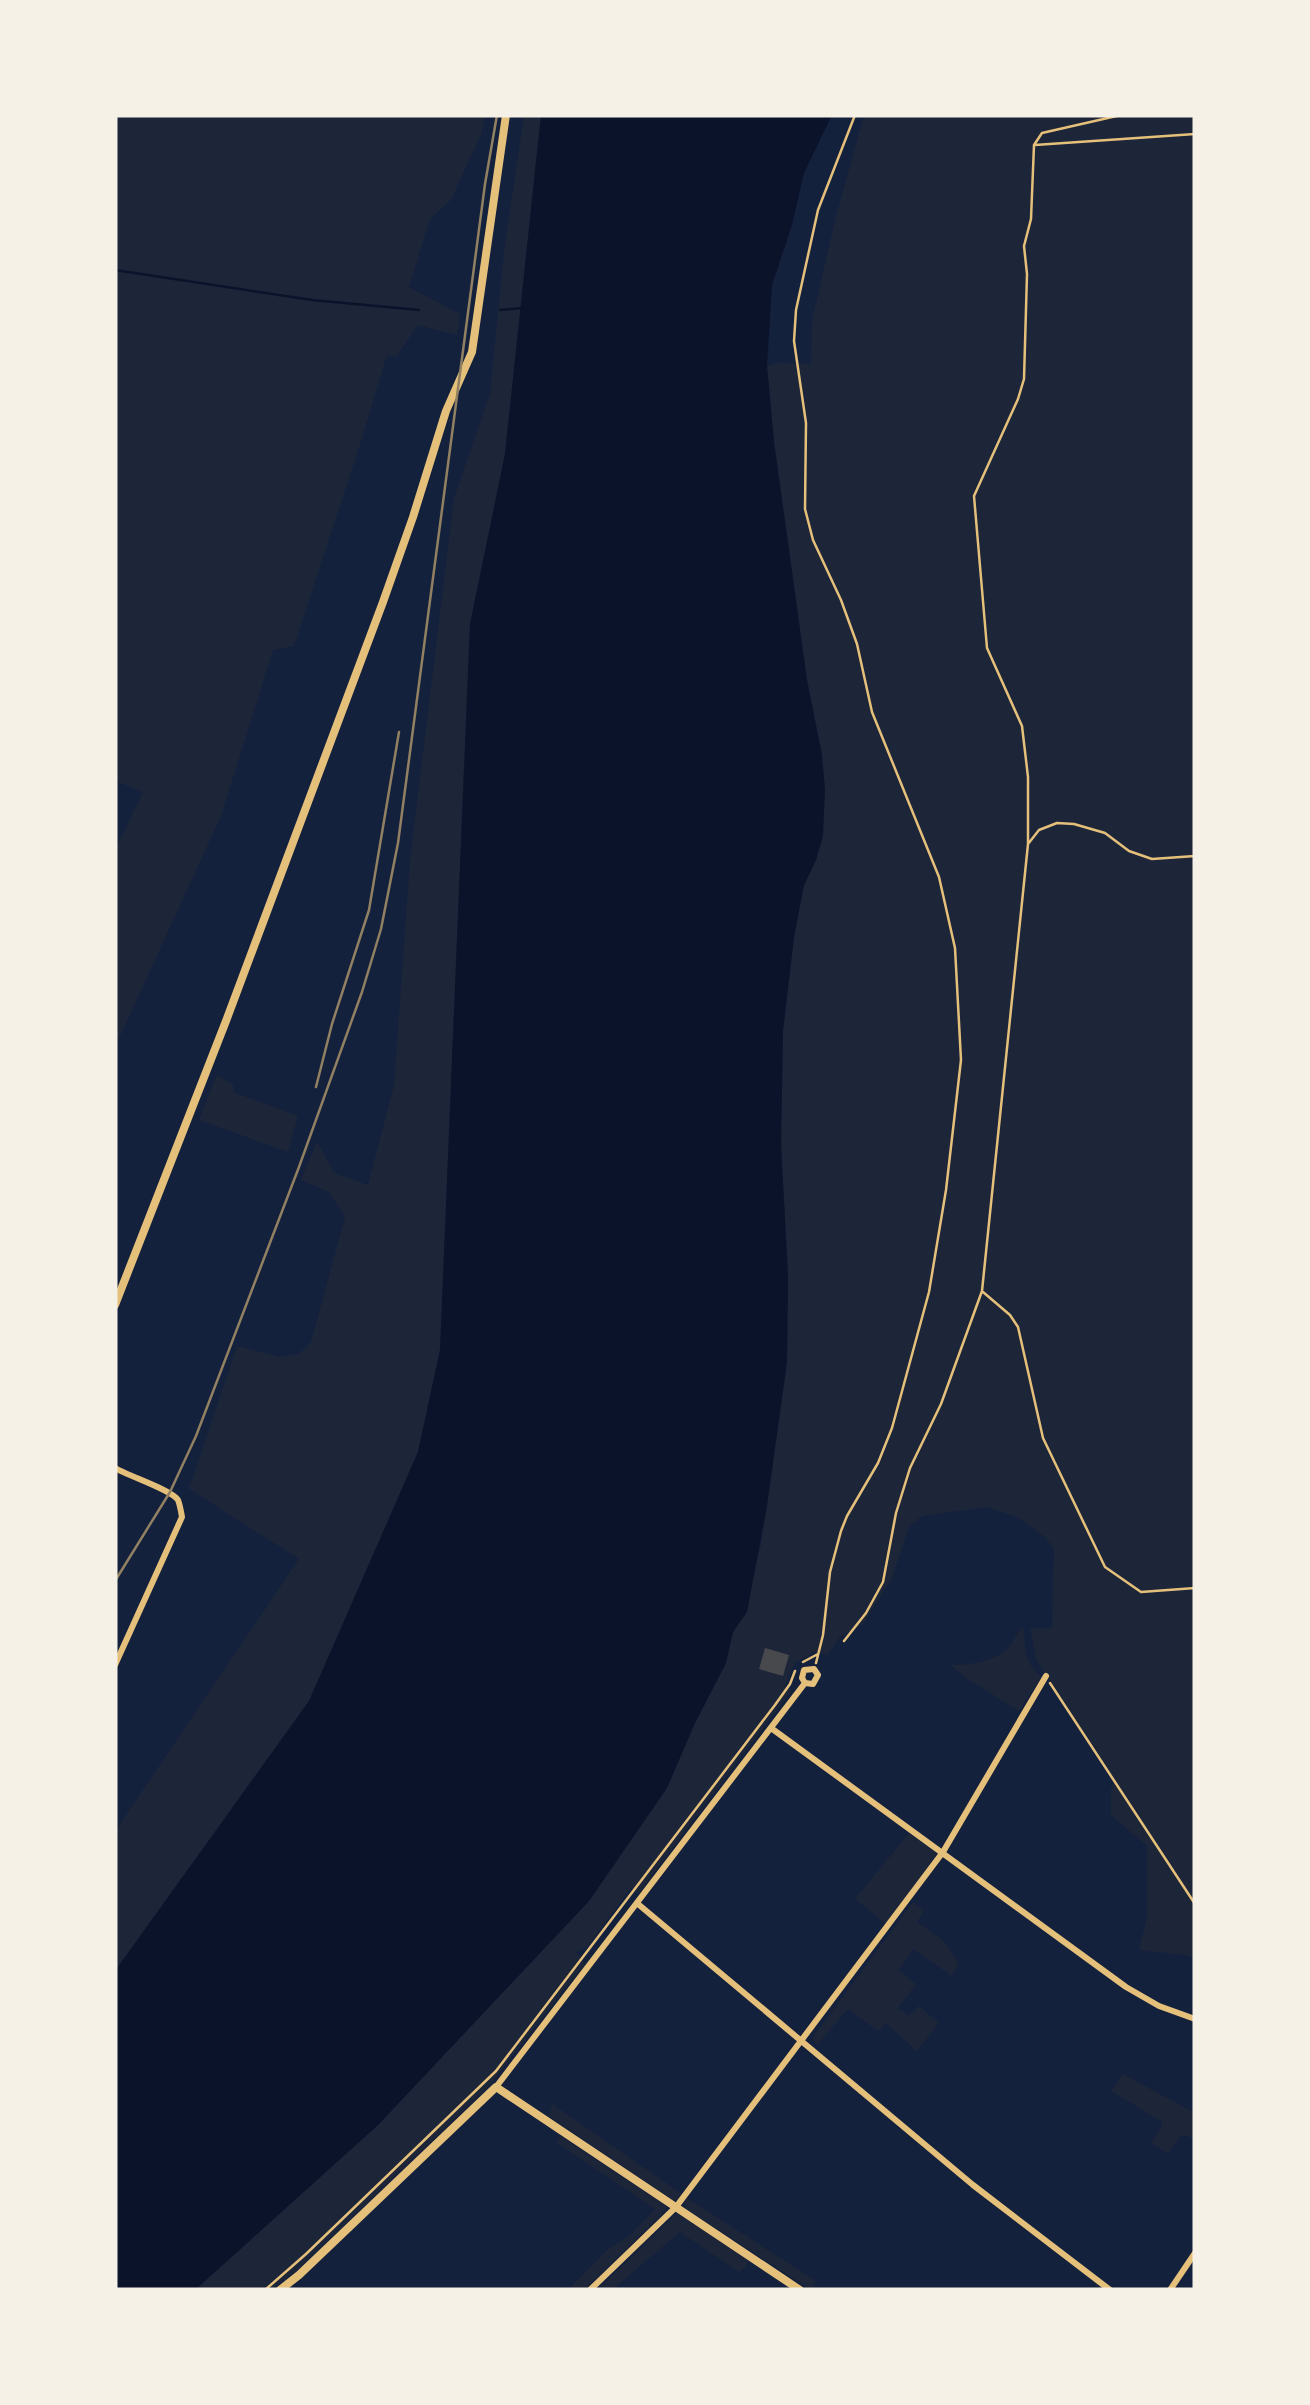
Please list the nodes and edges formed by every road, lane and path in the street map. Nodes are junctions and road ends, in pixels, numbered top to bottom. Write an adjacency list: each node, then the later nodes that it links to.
1 (506, 115): 9 (street)
2 (855, 115): 25 (path)
3 (1120, 115): 5 (path)
4 (1195, 134): 5 (path)
5 (1034, 145): 6 (path)
6 (1028, 844): 7 (path); 8 (path)
7 (1195, 856)
8 (982, 1290): 11 (path); 12 (path)
9 (115, 1305)
10 (115, 1468): 13 (street)
11 (1195, 1588)
12 (844, 1641)
13 (115, 1665)
14 (1046, 1676): 17 (street); 19 (path)
15 (805, 1682): 16 (street)
16 (771, 1728): 17 (street); 18 (street)
17 (943, 1852): 20 (street); 21 (street)
18 (638, 1904): 21 (street); 22 (street)
19 (1195, 1904)
20 (1195, 2019)
21 (802, 2042): 23 (street); 29 (street)
22 (496, 2087): 23 (street); 26 (street)
23 (676, 2207): 27 (street); 28 (street)
24 (1195, 2252): 30 (street)
25 (265, 2290)
26 (280, 2290)
27 (590, 2290)
28 (800, 2290)
29 (1110, 2290)
30 (1170, 2290)

